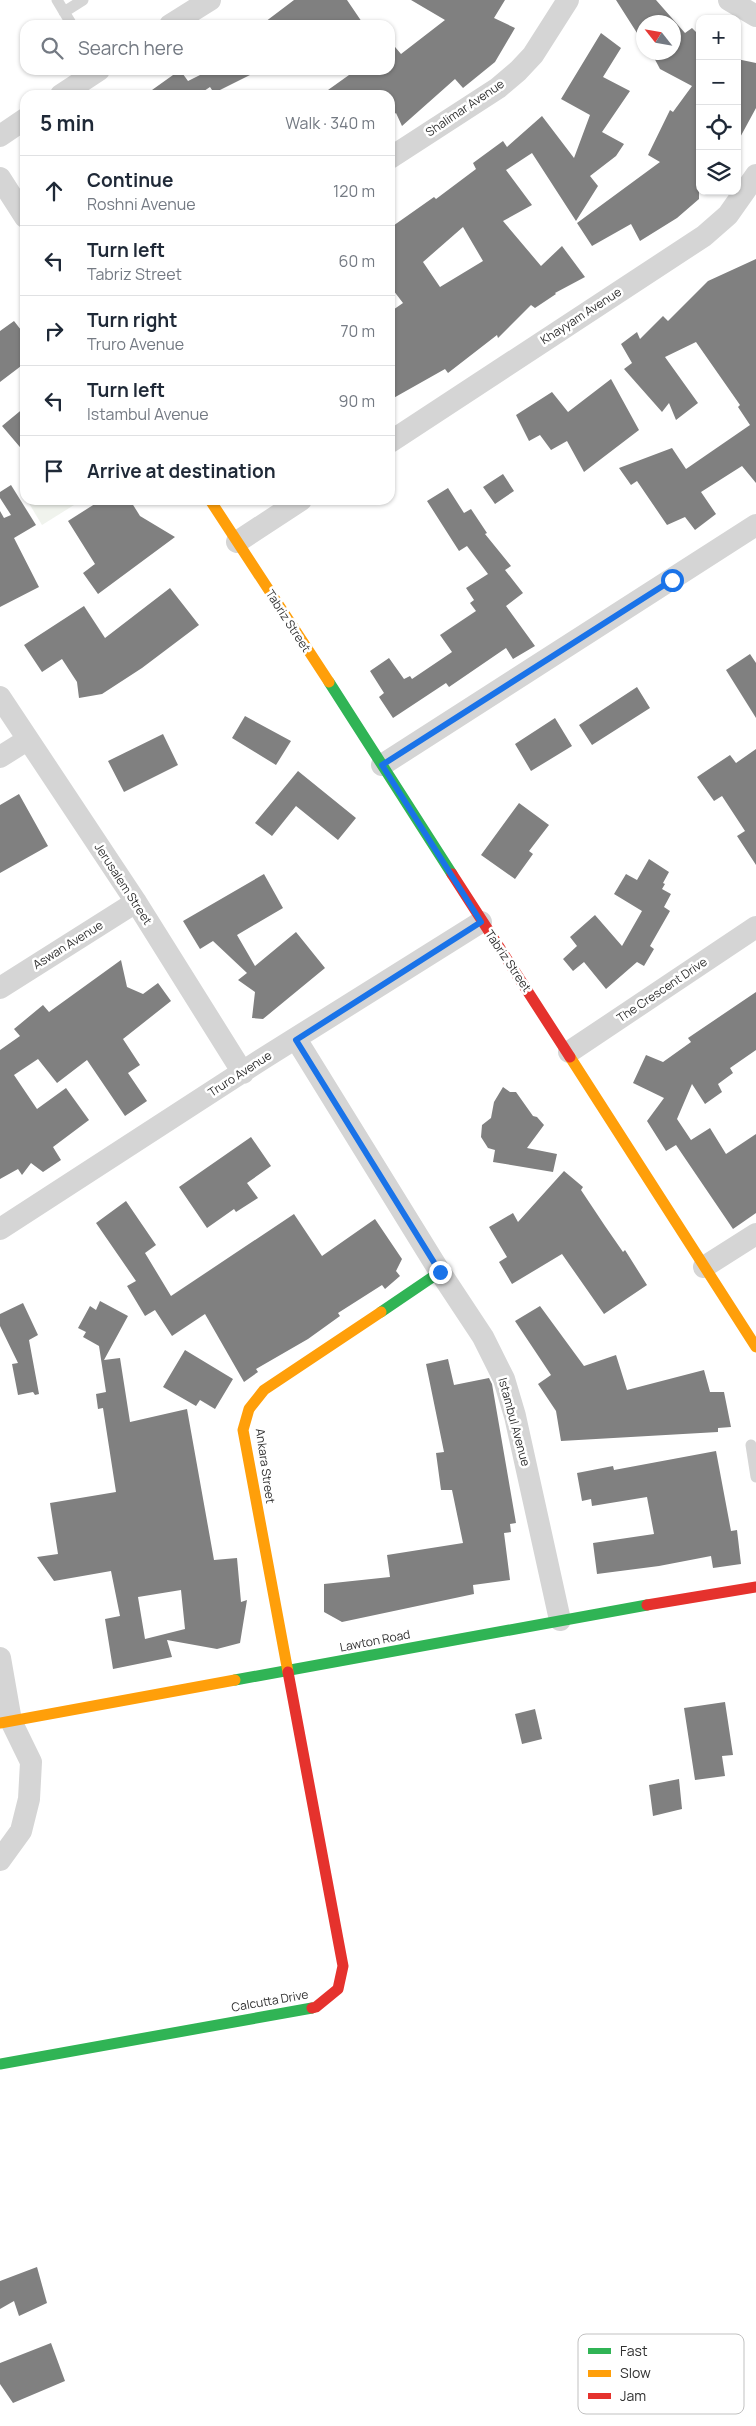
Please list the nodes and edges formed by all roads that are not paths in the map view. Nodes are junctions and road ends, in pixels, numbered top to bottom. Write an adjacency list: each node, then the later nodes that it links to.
1 (57, 0): 6 (lane)
2 (82, 0): 6 (lane)
3 (210, 0): 9 (street)
4 (568, 0): 14 (street, Shalimar Avenue)
5 (729, 0): 7 (street)
6 (64, 12): 8 (lane)
7 (756, 16)
8 (69, 20)
9 (178, 20)
10 (92, 75): 11 (street)
11 (69, 90)
12 (20, 122): 13 (street)
13 (0, 136)
14 (395, 155)
15 (756, 175): 18 (street, Khayyam Avenue)
16 (0, 178): 17 (street)
17 (20, 209)
18 (395, 439)
19 (213, 505): 22 (street, Tabriz Street)
20 (293, 505): 22 (street)
21 (756, 525): 26 (street)
22 (237, 542): 26 (street, Tabriz Street)
23 (0, 697): 24 (street, Jerusalem Street)
24 (27, 740): 25 (street); 27 (street, Jerusalem Street)
25 (0, 757)
26 (382, 765): 28 (street, Tabriz Street)
27 (136, 902): 30 (street, Aswan Avenue); 33 (street, Jerusalem Street)
28 (481, 922): 31 (street, Truro Avenue); 32 (street, Tabriz Street)
29 (756, 927): 32 (street, The Crescent Drive)
30 (0, 988)
31 (296, 1040): 33 (street, Truro Avenue); 37 (street, Istambul Avenue)
32 (569, 1052): 36 (street, Tabriz Street)
33 (242, 1073): 34 (street, Truro Avenue)
34 (0, 1229)
35 (756, 1234): 36 (street)
36 (704, 1266): 38 (street, Tabriz Street)
37 (440, 1272): 42 (street, Istambul Avenue); 44 (street, Ankara Street)
38 (756, 1347)
39 (751, 1445): 40 (lane)
40 (756, 1477)
41 (756, 1587): 42 (street, Lawton Road)
42 (560, 1620): 44 (street, Lawton Road)
43 (0, 1658): 45 (street)
44 (288, 1672): 45 (street, Lawton Road); 47 (street, Calcutta Drive)
45 (6, 1722): 46 (street)
46 (0, 1860)
47 (0, 2064)

